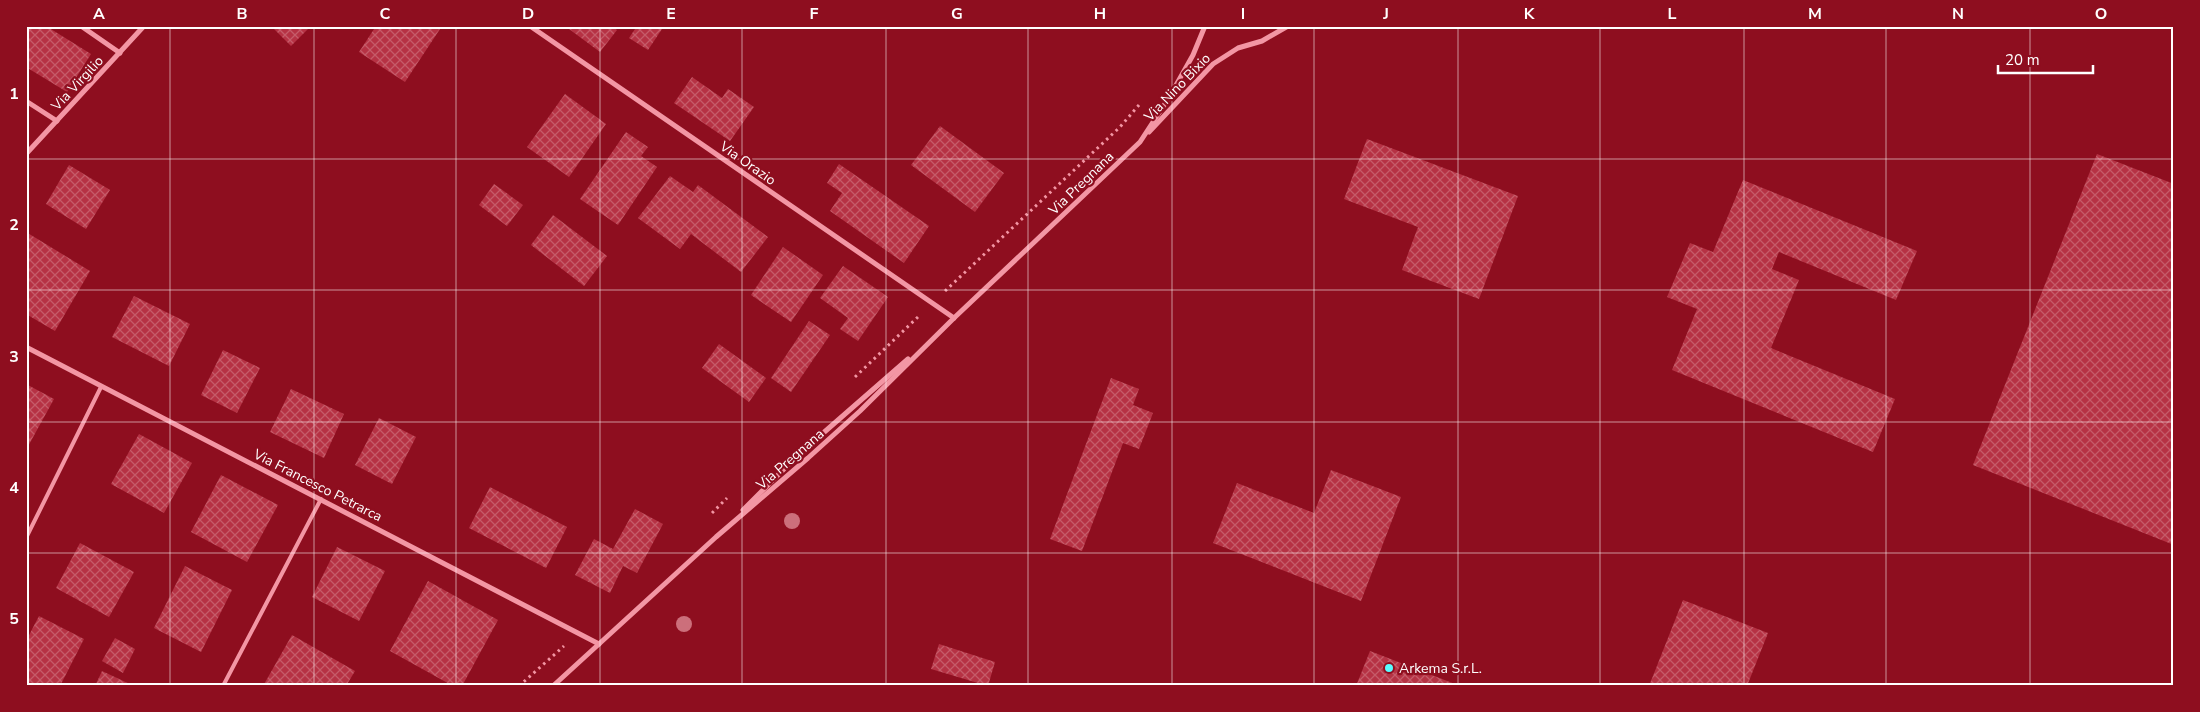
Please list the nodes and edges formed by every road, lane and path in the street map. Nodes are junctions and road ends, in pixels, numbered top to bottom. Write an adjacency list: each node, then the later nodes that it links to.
1 (81, 26): 6 (street)
2 (144, 26): 6 (street, Via Virgilio)
3 (530, 26): 13 (street, Via Orazio)
4 (1205, 26): 10 (street, Via Pregnana)
5 (1288, 26): 10 (street, Via Nino Bixio)
6 (120, 53): 9 (street, Via Virgilio)
7 (1145, 98): 12 (path)
8 (26, 101): 9 (street)
9 (57, 121): 11 (street, Via Virgilio)
10 (1140, 142): 13 (street, Via Pregnana)
11 (26, 154)
12 (950, 286)
13 (954, 318): 14 (street, Via Pregnana)
14 (940, 331): 18 (street, Via Pregnana); 18 (street, Via Pregnana)
15 (26, 348): 16 (street, Via Francesco Petrarca)
16 (101, 387): 17 (street, Via Francesco Petrarca); 19 (lane)
17 (321, 499): 20 (street, Via Francesco Petrarca); 22 (lane)
18 (716, 537): 20 (street, Via Pregnana)
19 (26, 538)
20 (599, 644): 24 (street, Via Pregnana)
21 (546, 662): 23 (path)
22 (224, 686)
23 (519, 686)
24 (553, 686)

